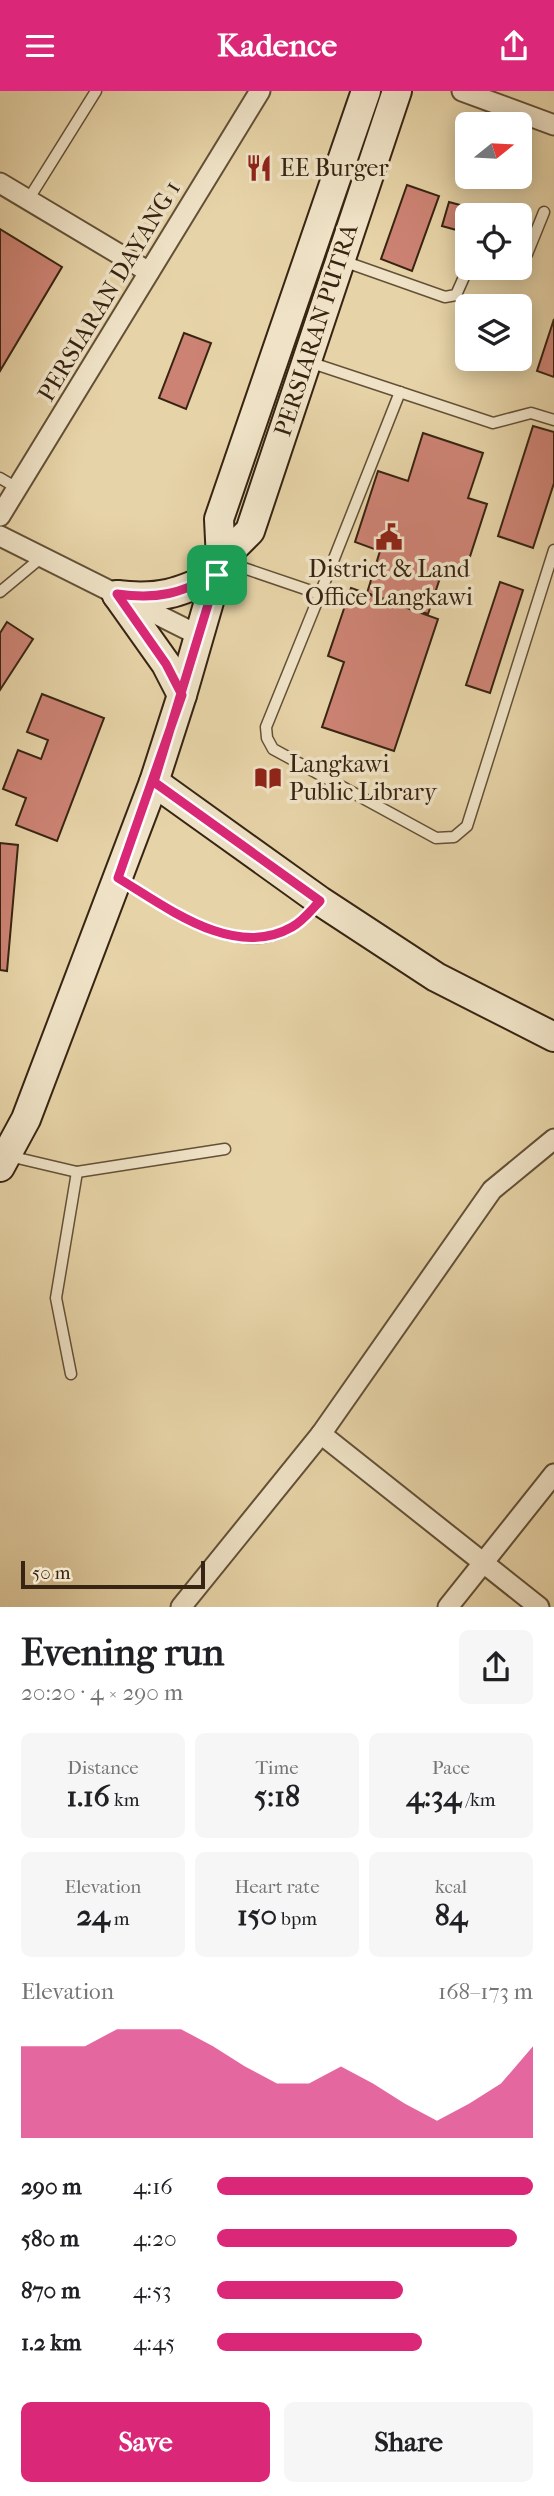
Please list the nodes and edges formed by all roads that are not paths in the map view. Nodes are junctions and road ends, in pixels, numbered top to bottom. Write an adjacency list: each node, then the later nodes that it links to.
1 (96, 91): 8 (lane)
2 (260, 91): 12 (street, PERSIARAN DAYANG 1)
3 (366, 91): 22 (main road, PERSIARAN PUTRA)
4 (397, 91): 11 (main road, PERSIARAN PUTRA)
5 (462, 91): 6 (street)
6 (554, 125)
7 (0, 183): 8 (street)
8 (28, 200): 12 (street)
9 (544, 212): 10 (lane)
10 (532, 242)
11 (338, 259): 13 (lane); 14 (main road, PERSIARAN PUTRA)
12 (149, 272): 17 (street, PERSIARAN DAYANG 1)
13 (463, 280)
14 (305, 361): 15 (lane); 22 (main road, PERSIARAN PUTRA)
15 (400, 392): 16 (lane); 25 (lane)
16 (554, 420)
17 (8, 483): 18 (street, PERSIARAN DAYANG 1)
18 (0, 516)
19 (0, 536): 21 (street)
20 (554, 550): 25 (lane)
21 (42, 557): 23 (lane); 24 (street)
22 (219, 568): 24 (main road); 25 (lane); 26 (main road, PERSIARAN PUTRA)
23 (0, 592)
24 (117, 594): 26 (street); 27 (main road)
25 (320, 594)
26 (200, 636): 27 (main road, PERSIARAN PUTRA)
27 (182, 695): 28 (main road, PERSIARAN PUTRA)
28 (154, 782): 29 (main road, PERSIARAN PUTRA); 30 (main road)
29 (118, 878): 30 (lane); 34 (main road, PERSIARAN PUTRA)
30 (320, 901): 31 (main road)
31 (554, 1037)
32 (554, 1139): 37 (street)
33 (226, 1149): 35 (lane)
34 (4, 1161): 35 (lane)
35 (77, 1172): 36 (lane)
36 (71, 1374)
37 (321, 1434): 39 (street); 40 (street)
38 (552, 1481): 39 (street)
39 (484, 1562): 41 (street); 42 (street)
40 (181, 1607)
41 (448, 1607)
42 (540, 1607)

